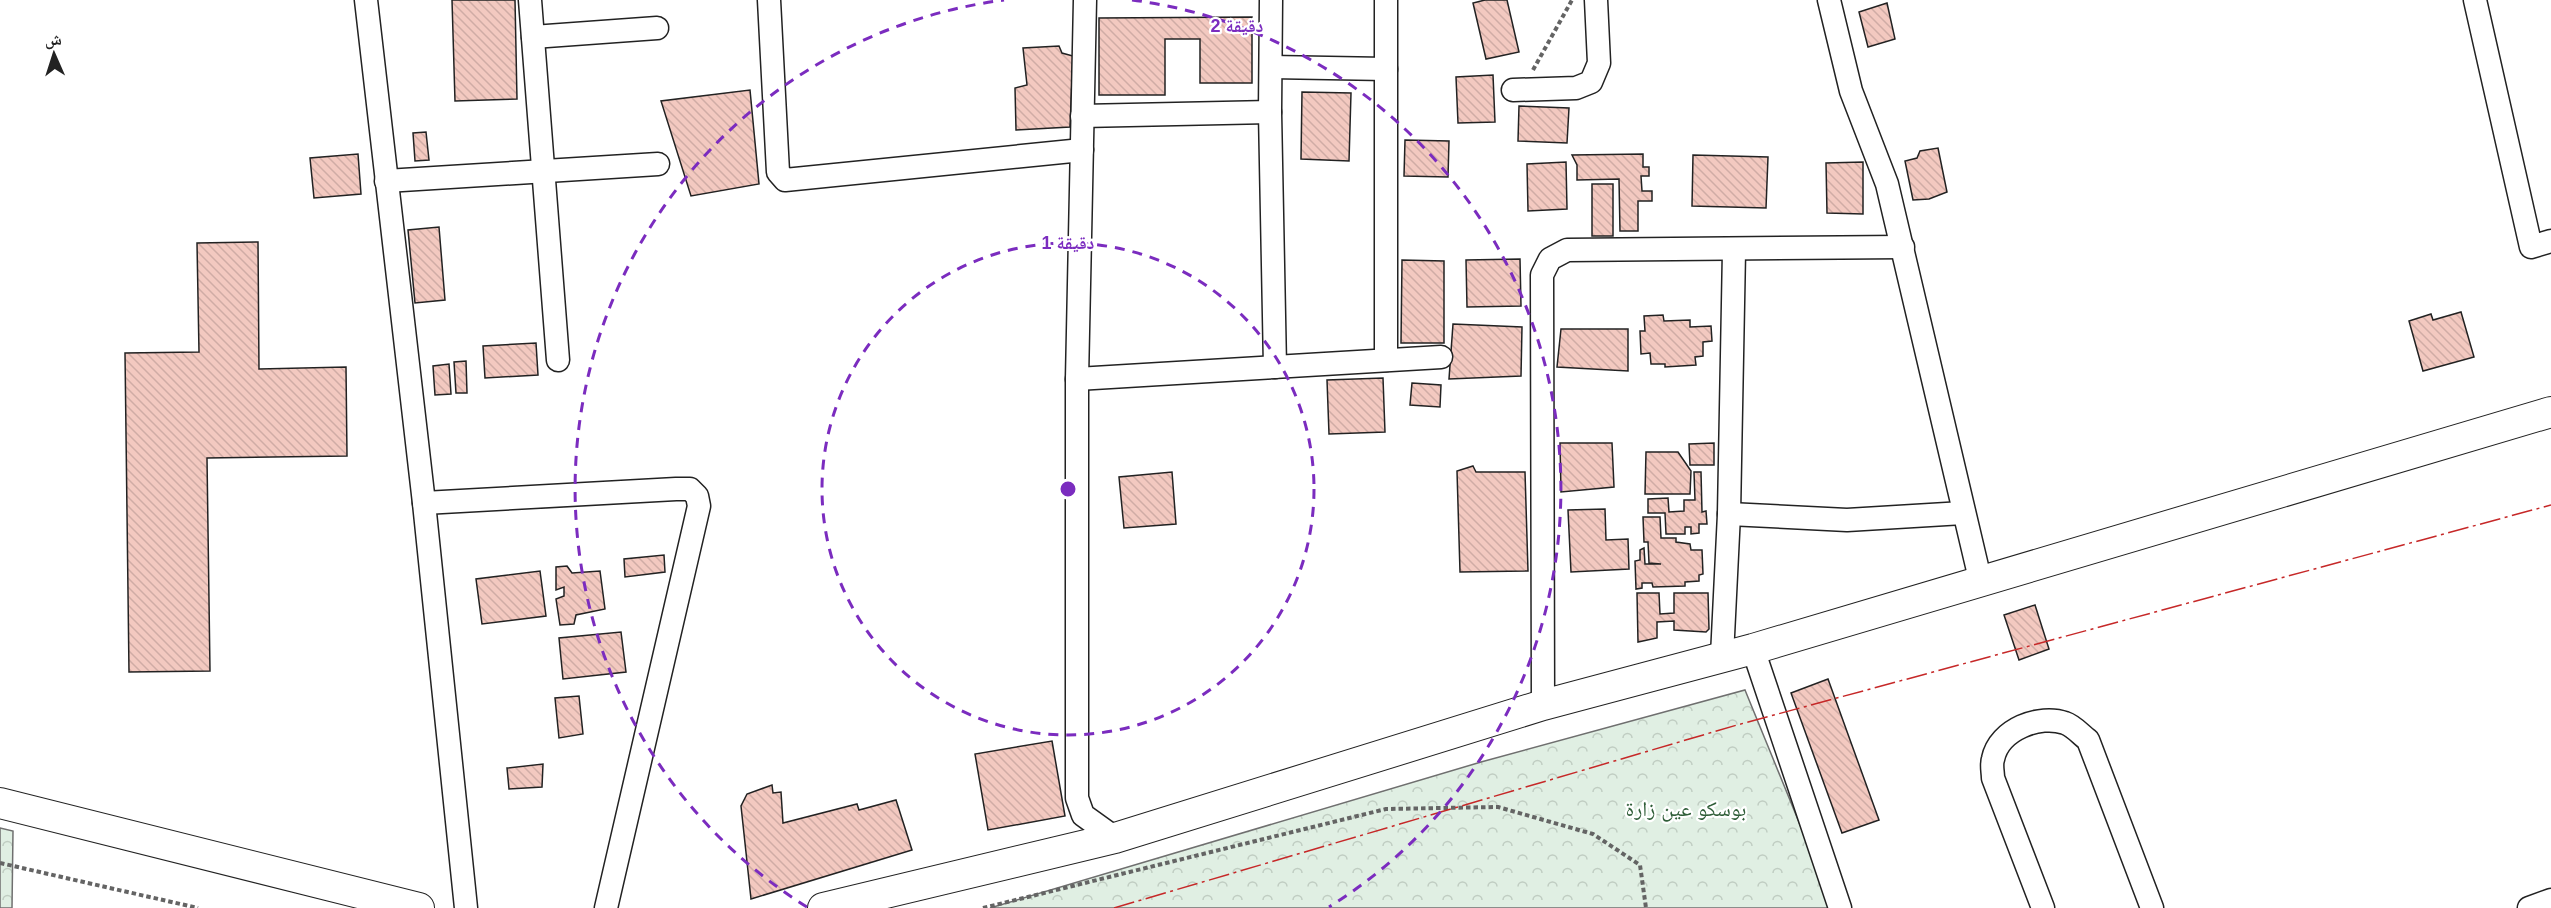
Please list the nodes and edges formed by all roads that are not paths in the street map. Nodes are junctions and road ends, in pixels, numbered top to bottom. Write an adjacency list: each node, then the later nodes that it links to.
1 (366, 0): 20 (street)
2 (530, 0): 11 (street)
3 (769, 0): 17 (street)
4 (1085, 0): 16 (street)
5 (1271, 0): 12 (street)
6 (1386, 0): 13 (street)
7 (1596, 0): 14 (street)
8 (1829, 0): 22 (street)
9 (2475, 0): 21 (street)
10 (657, 28): 11 (street)
11 (533, 37): 19 (street)
12 (1271, 67): 13 (street); 15 (street)
13 (1386, 69): 26 (street)
14 (1518, 90)
15 (1270, 112): 16 (street); 27 (street)
16 (1082, 116): 17 (street)
17 (1082, 150): 28 (street)
18 (658, 164): 19 (street)
19 (542, 171): 20 (street); 25 (street)
20 (386, 180): 30 (street)
21 (2551, 242)
22 (1904, 247): 23 (street); 31 (street)
23 (1734, 250): 32 (street); 36 (street)
24 (1441, 357): 26 (street)
25 (558, 360)
26 (1386, 360): 27 (street)
27 (1275, 367): 28 (street)
28 (1077, 379): 38 (street)
29 (2551, 412): 33 (main road)
30 (424, 503): 41 (street); 42 (street)
31 (1963, 513): 32 (street); 33 (street)
32 (1729, 514): 35 (street)
33 (1980, 579): 34 (main road)
34 (1753, 648): 35 (main road); 44 (street)
35 (1722, 656): 36 (main road)
36 (1543, 705): 38 (main road)
37 (0, 803): 40 (main road)
38 (1115, 838): 43 (main road)
39 (2551, 900): 47 (street)
40 (419, 908)
41 (466, 908)
42 (606, 908)
43 (822, 908)
44 (1840, 908)
45 (2043, 908): 46 (street)
46 (2152, 908)
47 (2529, 908)

